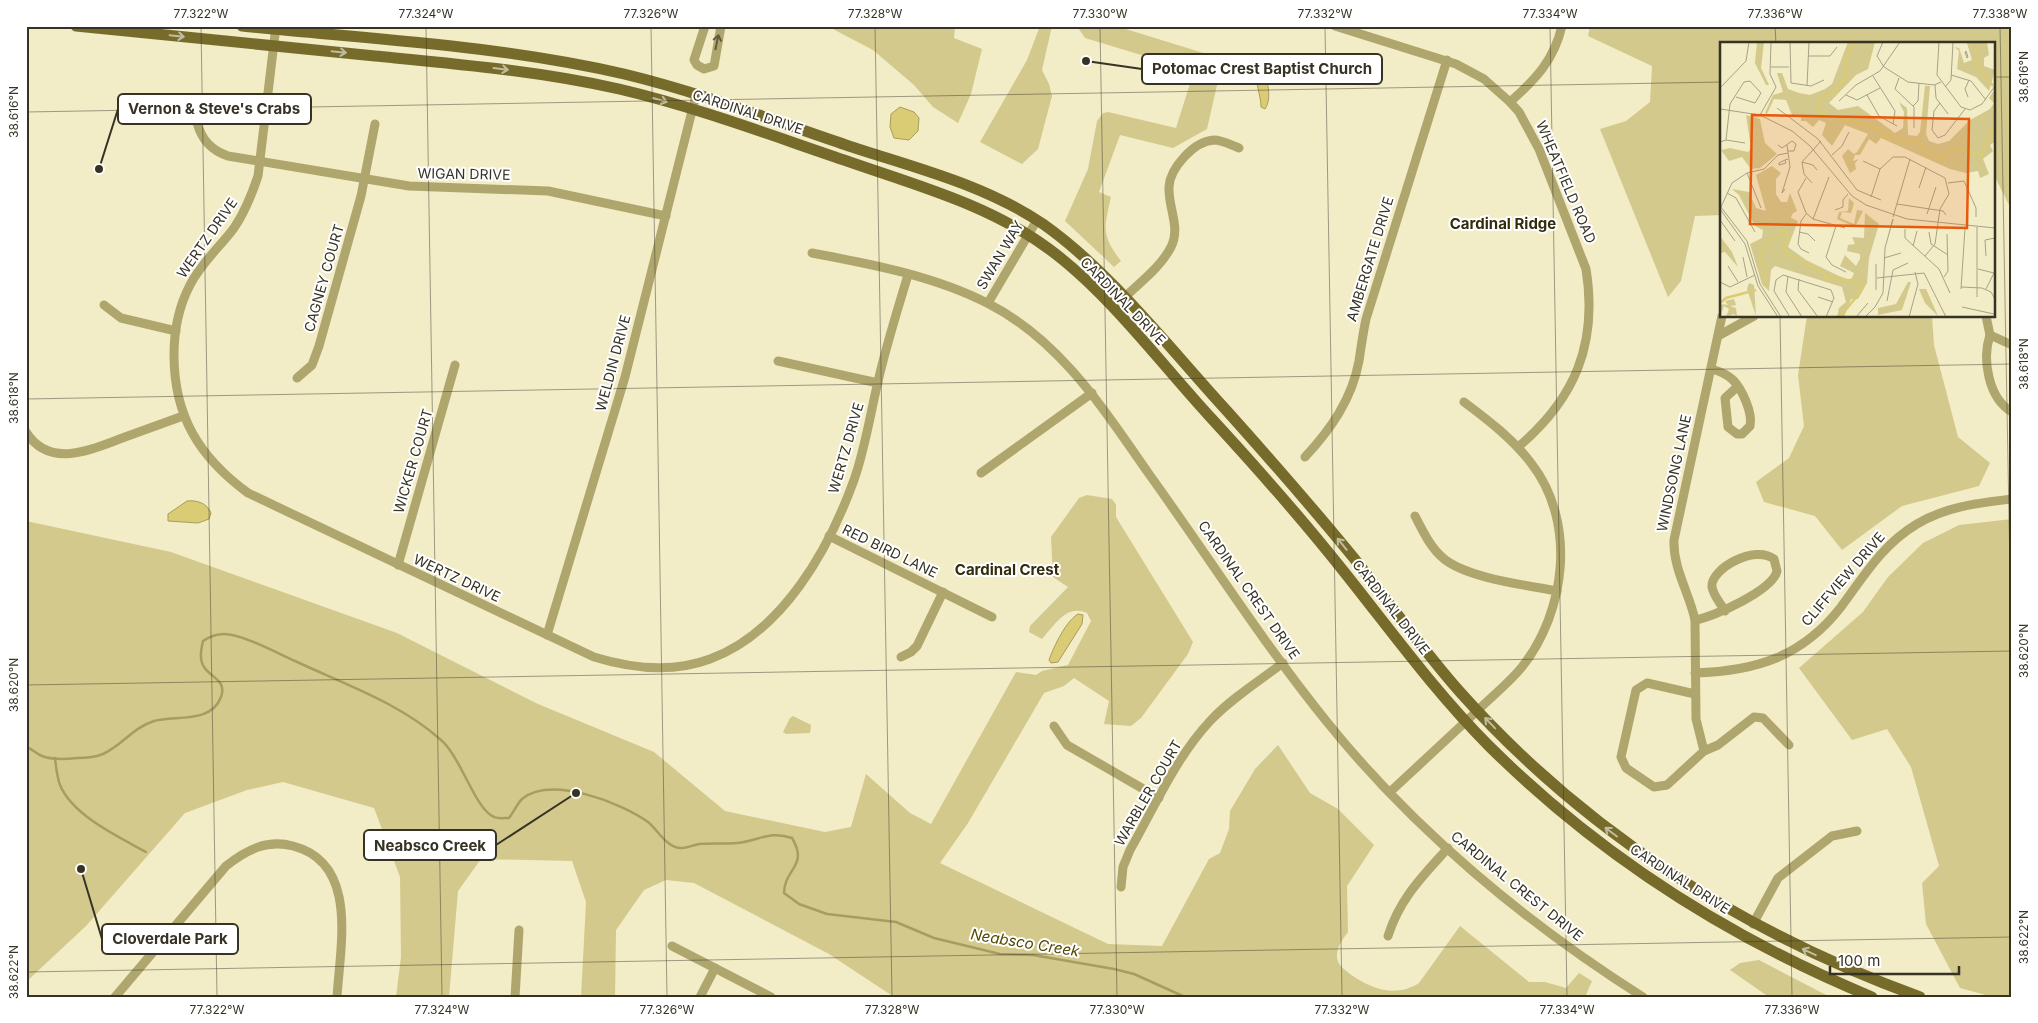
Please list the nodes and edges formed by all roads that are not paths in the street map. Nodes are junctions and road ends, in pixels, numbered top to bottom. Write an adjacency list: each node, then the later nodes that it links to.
1 (76, 26): 8 (main road, CARDINAL DRIVE, one-way to 8)
2 (242, 26): 7 (main road, CARDINAL DRIVE)
3 (705, 26): 4 (street, one-way to 4)
4 (720, 26)
5 (1335, 26): 9 (street, WHEATFIELD ROAD)
6 (1562, 26): 11 (street)
7 (275, 28): 8 (street, WERTZ DRIVE); 10 (main road, CARDINAL DRIVE)
8 (274, 46): 12 (main road, CARDINAL DRIVE, one-way to 12); 16 (street, WERTZ DRIVE)
9 (1447, 60): 11 (street, WHEATFIELD ROAD); 45 (street, AMBERGATE DRIVE)
10 (696, 95): 12 (street, WELDIN DRIVE); 19 (main road, CARDINAL DRIVE)
11 (1510, 102): 44 (street, WHEATFIELD ROAD)
12 (692, 110): 18 (street, WELDIN DRIVE); 20 (main road, CARDINAL DRIVE)
13 (196, 123): 16 (street, WIGAN DRIVE)
14 (375, 124): 17 (street, CAGNEY COURT)
15 (1239, 148): 23 (street)
16 (261, 161): 17 (street, WIGAN DRIVE); 29 (street, WERTZ DRIVE)
17 (365, 179): 18 (street, WIGAN DRIVE); 36 (street, CAGNEY COURT)
18 (666, 216): 56 (street, WELDIN DRIVE)
19 (1037, 220): 20 (street, SWAN WAY); 23 (main road, CARDINAL DRIVE)
20 (1028, 235): 24 (street, SWAN WAY); 62 (main road, CARDINAL DRIVE)
21 (812, 253): 22 (street, CARDINAL CREST DRIVE)
22 (908, 275): 24 (street, CARDINAL CREST DRIVE); 37 (street, WERTZ DRIVE)
23 (1124, 298): 61 (main road, CARDINAL DRIVE, one-way to 23)
24 (988, 303): 39 (street, CARDINAL CREST DRIVE)
25 (104, 305): 29 (street)
26 (1722, 318): 31 (street, WINDSONG LANE)
27 (1750, 318): 31 (street)
28 (1986, 318): 30 (street)
29 (176, 330): 42 (street, WERTZ DRIVE)
30 (1990, 335): 32 (street); 41 (street)
31 (1718, 336): 35 (street, WINDSONG LANE)
32 (2012, 345)
33 (778, 361): 37 (street)
34 (455, 364): 50 (street, WICKER COURT)
35 (1711, 369): 38 (street); 55 (street, WINDSONG LANE)
36 (298, 378)
37 (878, 383): 49 (street, WERTZ DRIVE)
38 (1737, 387): 38 (street)
39 (1092, 393): 46 (street); 58 (street, CARDINAL CREST DRIVE)
40 (1464, 402): 44 (street)
41 (2012, 412)
42 (183, 416): 43 (street); 50 (street, WERTZ DRIVE)
43 (26, 432)
44 (1518, 447): 51 (street)
45 (1306, 457)
46 (982, 473)
47 (2012, 499): 59 (street, CLIFFVIEW DRIVE)
48 (1415, 516): 51 (street)
49 (829, 536): 52 (street, RED BIRD LANE); 56 (street, WERTZ DRIVE)
50 (398, 565): 56 (street, WERTZ DRIVE)
51 (1557, 591): 61 (street)
52 (943, 592): 54 (street, RED BIRD LANE); 57 (street)
53 (1725, 611): 53 (street); 55 (street)
54 (992, 617)
55 (1695, 620): 59 (street, WINDSONG LANE)
56 (547, 635)
57 (901, 657)
58 (1284, 663): 66 (street, CARDINAL CREST DRIVE); 67 (street, WARBLER COURT)
59 (1695, 673): 60 (street, WINDSONG LANE)
60 (1695, 694): 65 (street); 65 (street)
61 (1478, 710): 62 (street); 71 (main road, CARDINAL DRIVE, one-way to 61)
62 (1466, 722): 66 (street); 82 (main road, CARDINAL DRIVE)
63 (1054, 726): 67 (street)
64 (1789, 744): 65 (street)
65 (1704, 751)
66 (1390, 792): 69 (street, CARDINAL CREST DRIVE)
67 (1160, 798): 70 (street, WARBLER COURT)
68 (1857, 831): 71 (street)
69 (1448, 848): 73 (street); 81 (street, CARDINAL CREST DRIVE)
70 (1121, 887)
71 (1753, 924): 83 (main road, CARDINAL DRIVE, one-way to 71)
72 (519, 930): 78 (street)
73 (1388, 936)
74 (672, 946): 75 (street)
75 (715, 968): 79 (street); 80 (street)
76 (115, 997): 77 (street)
77 (336, 997)
78 (515, 997)
79 (700, 997)
80 (771, 997)
81 (1643, 997)
82 (1872, 997)
83 (1920, 997)

